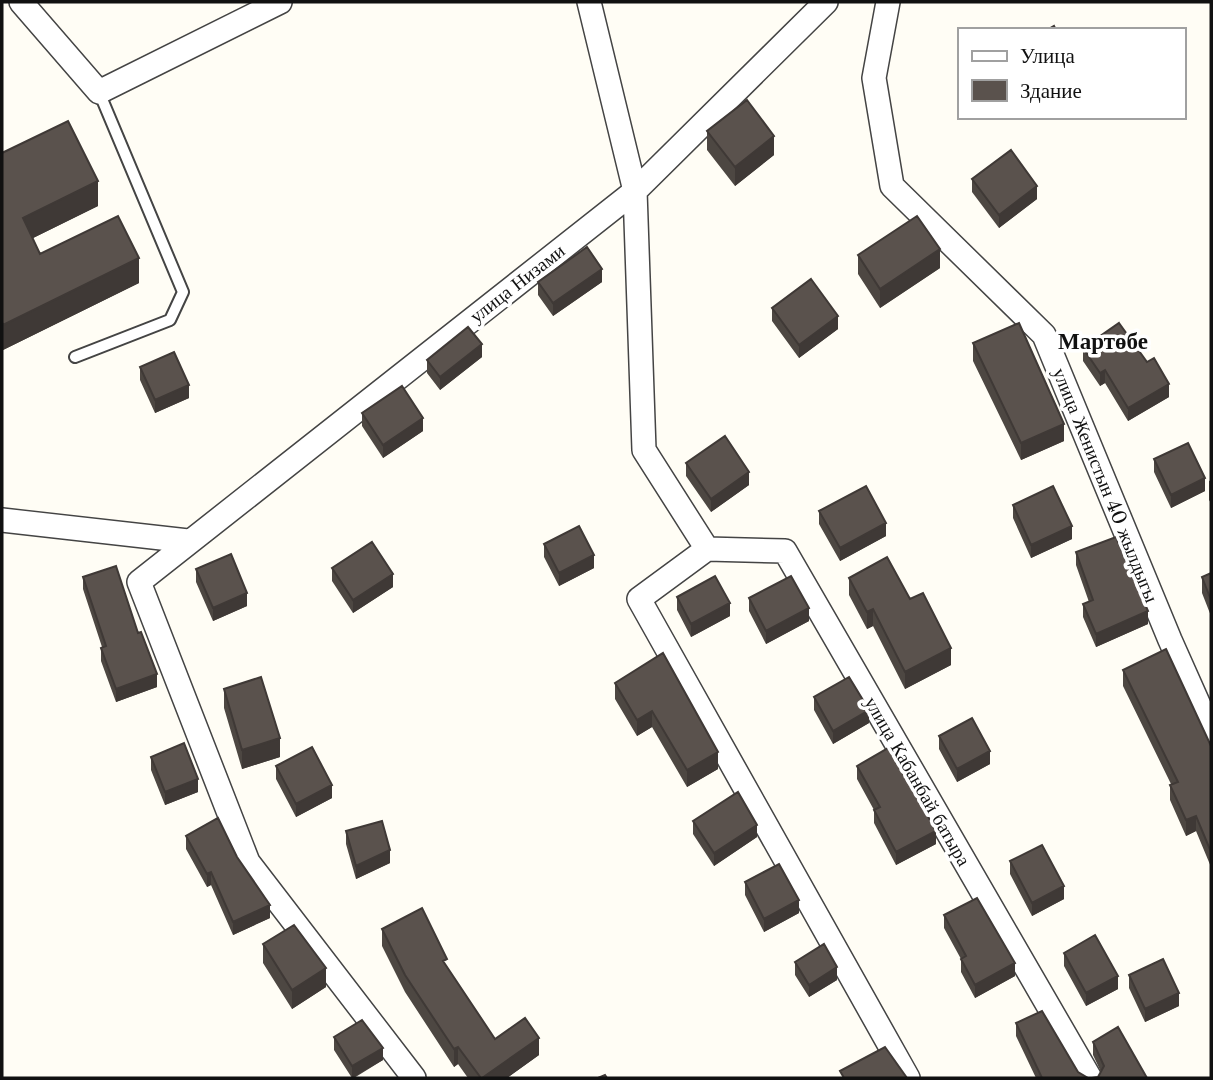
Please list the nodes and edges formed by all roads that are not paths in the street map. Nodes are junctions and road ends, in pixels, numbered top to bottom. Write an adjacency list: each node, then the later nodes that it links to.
1 (21, 2): 6 (street)
2 (280, 2): 6 (street)
3 (589, 2): 7 (street)
4 (826, 2): 7 (street, улица Низами)
5 (888, 2): 12 (street, улица Женистын 40 жылдыгы)
6 (99, 92): 8 (lane)
7 (635, 191): 10 (street, улица Низами); 11 (street)
8 (75, 357)
9 (2, 520): 10 (street)
10 (188, 541): 13 (street, улица Низами)
11 (707, 549): 14 (street); 15 (street, улица Кабанбай батыра)
12 (1211, 732)
13 (414, 1078)
14 (908, 1078)
15 (1090, 1078)

